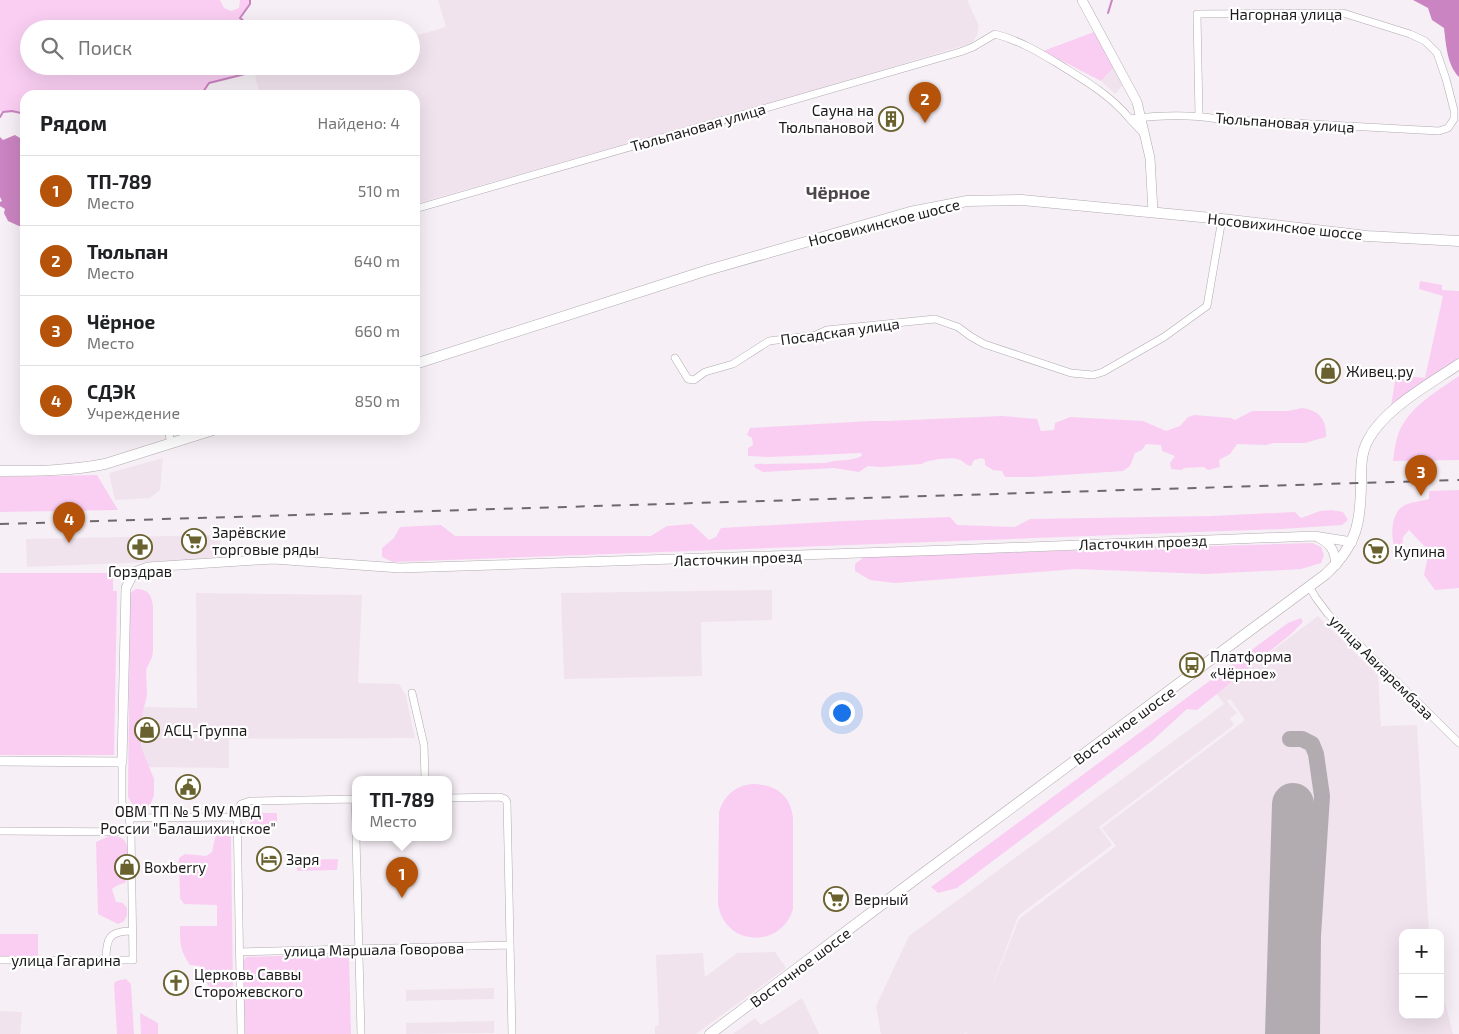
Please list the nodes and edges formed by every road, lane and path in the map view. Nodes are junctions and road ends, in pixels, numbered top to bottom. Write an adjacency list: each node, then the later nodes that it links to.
1 (1082, 0): 3 (street)
2 (1199, 116): 3 (street, Тюльпановая улица); 5 (street, Тюльпановая улица); 5 (street, Нагорная улица)
3 (1142, 117): 4 (street, Тюльпановая улица); 6 (street)
4 (1130, 119): 6 (street, Тюльпановая улица); 7 (street, Тюльпановая улица)
5 (1439, 131)
6 (1146, 137): 8 (street)
7 (420, 208)
8 (1153, 212): 9 (main road, Носовихинское шоссе); 12 (main road, Носовихинское шоссе)
9 (1222, 219): 10 (main road, Носовихинское шоссе); 11 (street, Посадская улица)
10 (1459, 242)
11 (675, 358)
12 (420, 362)
13 (1459, 364): 19 (main road, Восточное шоссе)
14 (169, 435): 16 (street)
15 (197, 435): 16 (main road)
16 (171, 443): 17 (main road)
17 (0, 471)
18 (1314, 536): 19 (street, Ласточкин проезд); 20 (street); 25 (street, Ласточкин проезд)
19 (1352, 542): 20 (main road, Восточное шоссе)
20 (1336, 565): 21 (main road, Восточное шоссе)
21 (1310, 588): 23 (street, улица Авиарембаза); 43 (main road, Восточное шоссе)
22 (412, 693): 26 (street)
23 (1459, 743)
24 (0, 761): 25 (street)
25 (122, 762): 30 (street)
26 (425, 776)
27 (452, 798): 35 (street)
28 (352, 799): 29 (street)
29 (236, 817): 30 (street); 37 (street)
30 (128, 818): 32 (street)
31 (0, 831): 32 (street)
32 (131, 832): 34 (street)
33 (356, 841): 36 (street)
34 (132, 930): 39 (street); 39 (street, улица Гагарина)
35 (510, 946): 36 (street, улица Маршала Говорова); 42 (street)
36 (358, 949): 37 (street, улица Маршала Говорова); 41 (street)
37 (239, 952): 40 (street)
38 (0, 960): 39 (street, улица Гагарина)
39 (106, 960)
40 (241, 1034)
41 (361, 1034)
42 (512, 1034)
43 (710, 1034)

